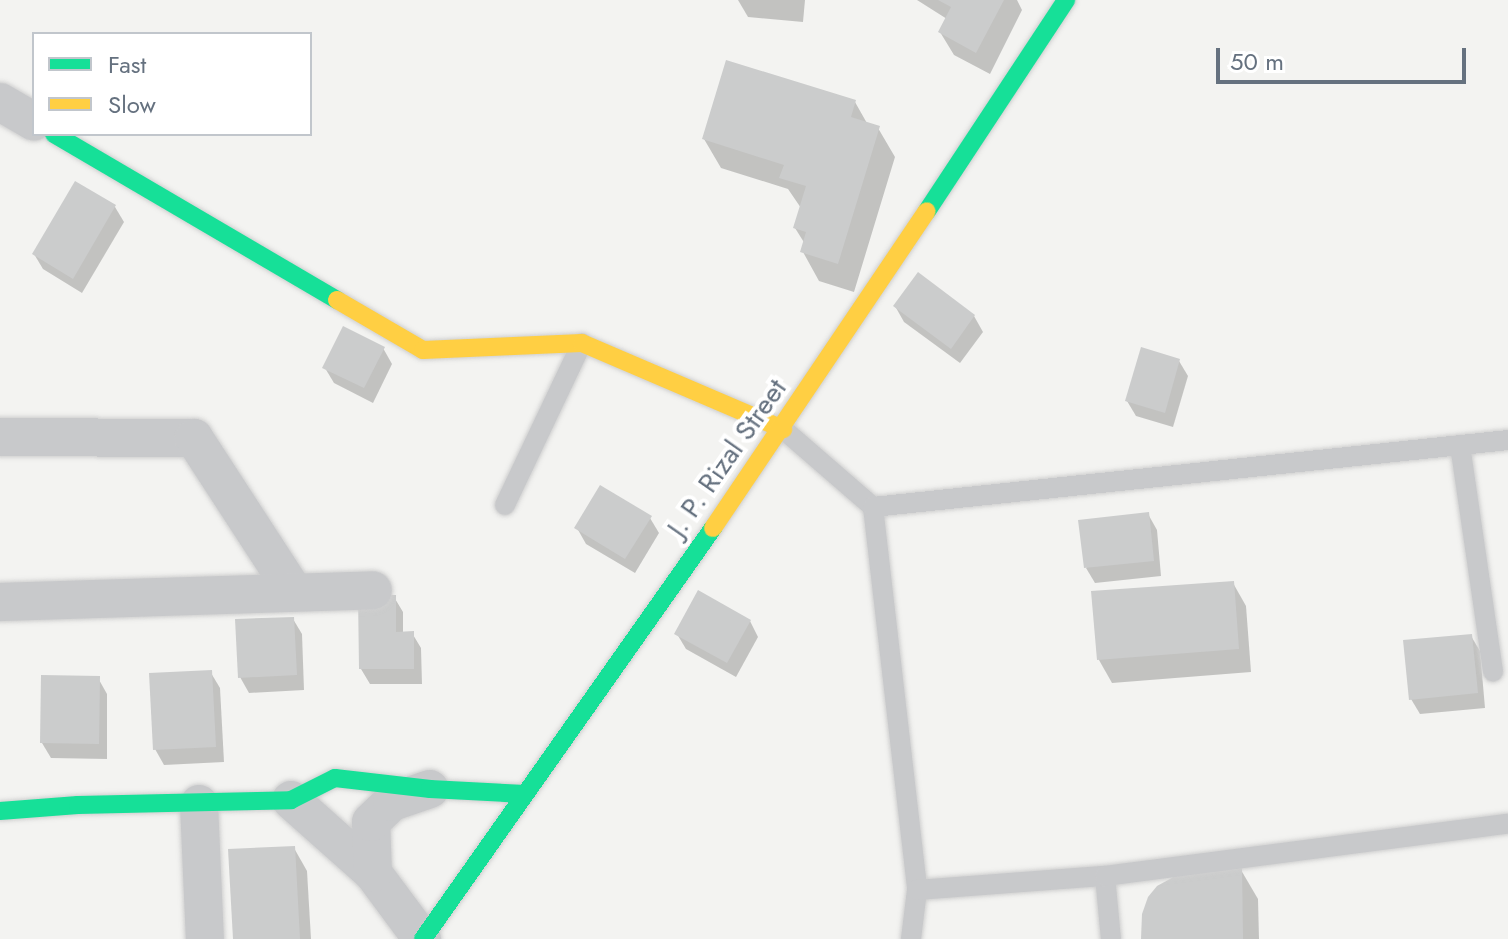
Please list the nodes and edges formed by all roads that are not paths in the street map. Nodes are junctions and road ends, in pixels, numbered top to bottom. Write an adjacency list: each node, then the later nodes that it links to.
1 (1066, 0): 6 (street, J. P. Rizal Street)
2 (0, 102): 3 (street)
3 (32, 121)
4 (57, 136): 5 (street)
5 (582, 343): 6 (street); 10 (lane)
6 (783, 429): 11 (lane); 17 (street, J. P. Rizal Street)
7 (0, 437): 13 (street)
8 (1508, 440): 9 (lane)
9 (1460, 445): 11 (lane); 15 (lane)
10 (505, 505)
11 (873, 507): 24 (lane)
12 (373, 590): 13 (street)
13 (294, 592): 14 (street)
14 (0, 602)
15 (1493, 672)
16 (430, 789): 17 (street); 18 (street); 22 (street)
17 (525, 794): 26 (street, J. P. Rizal Street)
18 (291, 800): 19 (street); 22 (street)
19 (199, 804): 20 (street); 25 (street)
20 (0, 811)
21 (1508, 824): 23 (lane)
22 (373, 873): 26 (street)
23 (1105, 876): 24 (lane); 28 (lane)
24 (917, 890): 27 (lane)
25 (205, 939)
26 (423, 939)
27 (911, 939)
28 (1111, 939)

